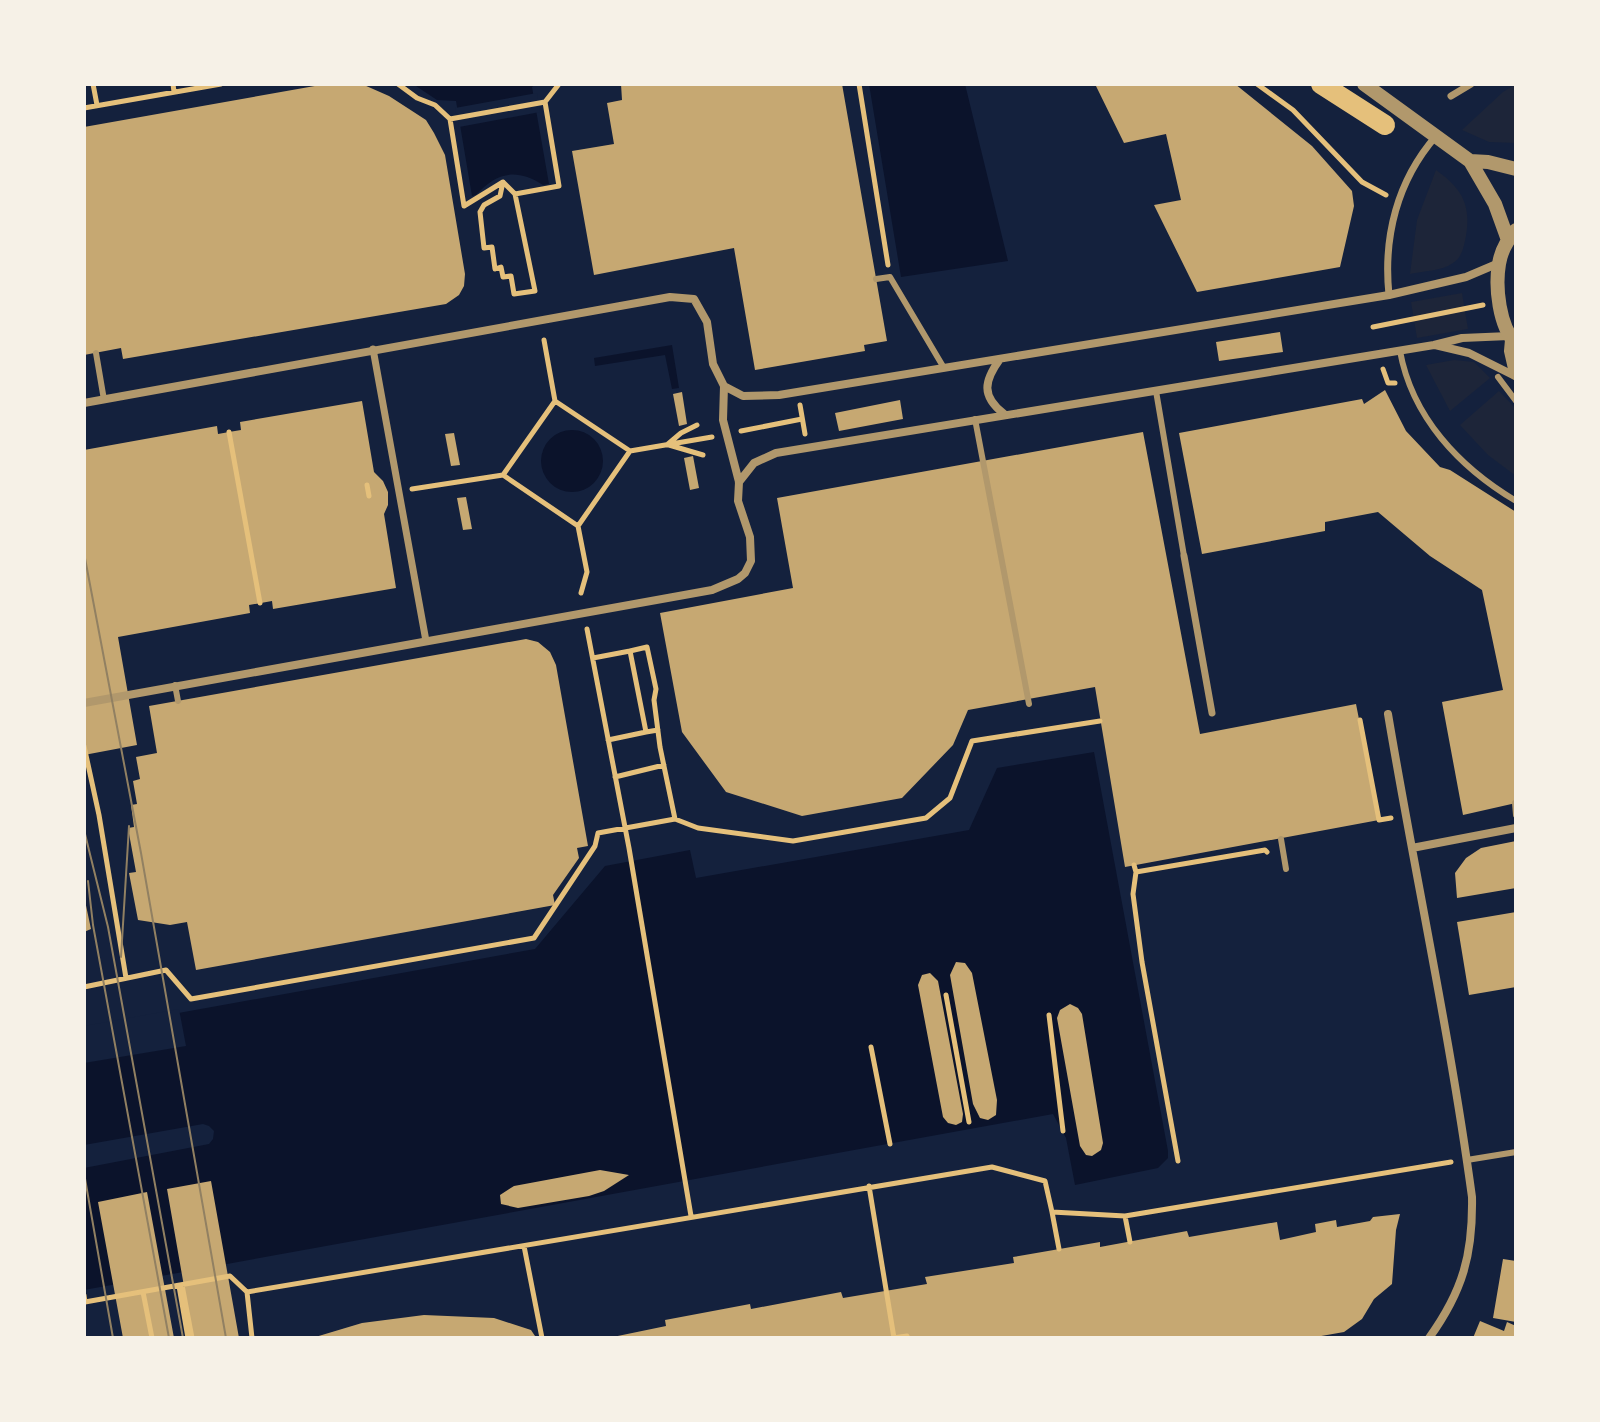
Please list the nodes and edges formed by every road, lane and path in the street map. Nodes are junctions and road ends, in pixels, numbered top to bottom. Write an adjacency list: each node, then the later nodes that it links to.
1 (93, 84): 15 (path)
2 (173, 84): 12 (path)
3 (221, 84): 11 (path)
4 (398, 84): 17 (path)
5 (559, 84): 14 (path)
6 (859, 84): 27 (path)
7 (1257, 84): 24 (path)
8 (1321, 84): 18 (main road)
9 (1364, 84): 19 (street)
10 (1471, 84): 13 (street)
11 (209, 85): 12 (path)
12 (174, 92): 15 (path)
13 (1451, 96)
14 (542, 102): 17 (path); 23 (path)
15 (97, 105): 16 (path)
16 (84, 108)
17 (450, 119): 22 (path)
18 (1385, 125)
19 (1436, 136): 20 (street); 24 (street)
20 (1470, 161): 21 (street); 25 (street)
21 (1516, 169)
22 (503, 182): 23 (path); 23 (path)
23 (515, 194)
24 (1397, 202): 29 (street)
25 (1512, 235): 26 (street)
26 (1499, 263): 29 (street); 35 (street)
27 (890, 277): 28 (lane); 41 (lane)
28 (876, 279)
29 (1389, 295): 40 (street)
30 (1484, 305): 32 (path)
31 (1370, 312): 32 (path)
32 (1373, 327): 33 (path)
33 (1375, 335)
34 (544, 340): 47 (path)
35 (1512, 340): 36 (street); 42 (street)
36 (1434, 345): 38 (street); 42 (street)
37 (373, 349): 44 (street); 46 (street); 73 (street)
38 (1400, 351): 45 (street); 67 (lane)
39 (96, 353): 46 (lane)
40 (1000, 359): 41 (street); 51 (street)
41 (944, 368): 44 (street)
42 (1516, 375)
43 (1498, 377): 48 (lane)
44 (724, 386): 63 (street)
45 (1156, 391): 51 (street); 69 (lane)
46 (104, 400): 49 (street)
47 (555, 401): 60 (path); 62 (path)
48 (1516, 401)
49 (84, 403)
50 (799, 403): 52 (path)
51 (1004, 414): 53 (street)
52 (802, 419): 56 (path); 57 (path)
53 (975, 419): 63 (street); 79 (lane)
54 (697, 425): 59 (path)
55 (229, 432): 71 (path)
56 (734, 433)
57 (805, 435)
58 (713, 437): 59 (path)
59 (668, 444): 60 (path); 61 (path)
60 (630, 451): 68 (path)
61 (703, 455)
62 (503, 475): 65 (path); 68 (path)
63 (739, 482): 73 (street)
64 (367, 485): 66 (path)
65 (410, 489)
66 (369, 496)
67 (1516, 501)
68 (578, 526): 70 (path)
69 (1184, 556): 80 (street)
70 (581, 593)
71 (260, 603)
72 (587, 628): 75 (path)
73 (426, 641): 76 (street)
74 (630, 651): 75 (path); 84 (path); 85 (path)
75 (593, 658): 86 (path)
76 (175, 685): 77 (lane); 78 (street)
77 (178, 701)
78 (84, 703)
79 (1029, 704)
80 (1212, 713)
81 (1388, 714): 97 (street)
82 (1360, 720): 93 (path)
83 (1100, 721): 92 (path)
84 (658, 730): 85 (path); 88 (path)
85 (646, 732): 86 (path)
86 (608, 740): 89 (path)
87 (84, 746): 99 (path)
88 (664, 765): 89 (path); 92 (path)
89 (615, 777): 94 (path)
90 (1515, 803): 91 (lane)
91 (1516, 815)
92 (675, 819): 94 (path)
93 (1379, 820)
94 (625, 828): 99 (path); 112 (path)
95 (1516, 828): 97 (street)
96 (1281, 839): 98 (lane)
97 (1412, 848): 108 (street)
98 (1286, 869): 109 (path)
99 (126, 978): 100 (path)
100 (84, 987)
101 (946, 995): 104 (path)
102 (1049, 1015): 105 (path)
103 (871, 1047): 106 (path)
104 (969, 1122)
105 (1063, 1131)
106 (890, 1144)
107 (1516, 1152): 108 (lane)
108 (1467, 1160): 113 (path); 127 (street)
109 (1178, 1161)
110 (869, 1186): 111 (path); 112 (path); 125 (path)
111 (1052, 1212): 113 (path); 116 (path)
112 (691, 1216): 115 (path)
113 (1125, 1216): 114 (path)
114 (1130, 1242)
115 (524, 1246): 119 (path); 124 (path)
116 (1059, 1249)
117 (181, 1285): 118 (path); 119 (path); 122 (path); 122 (path)
118 (142, 1292): 120 (path); 121 (path)
119 (247, 1292): 123 (path)
120 (84, 1295)
121 (152, 1338)
122 (190, 1338)
123 (252, 1338)
124 (542, 1338)
125 (893, 1338): 126 (path)
126 (908, 1338)
127 (1429, 1338)

